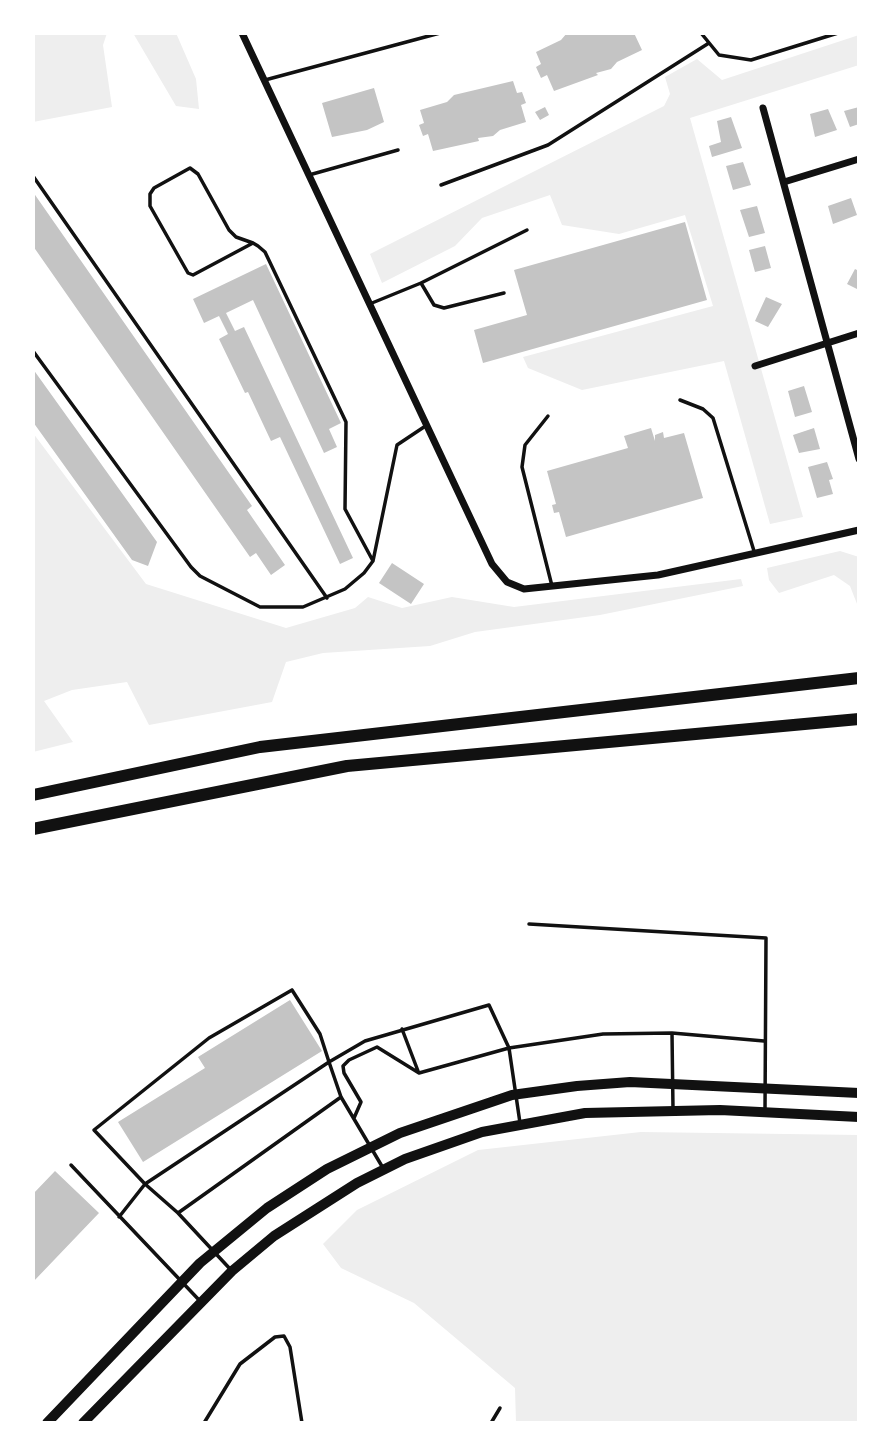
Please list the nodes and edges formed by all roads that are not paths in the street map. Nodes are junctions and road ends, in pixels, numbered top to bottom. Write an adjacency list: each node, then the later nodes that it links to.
1 (242, 33): 6 (street)
2 (440, 33): 6 (lane)
3 (701, 33): 5 (lane)
4 (838, 33): 5 (lane)
5 (709, 43): 13 (lane)
6 (265, 80): 10 (street)
7 (763, 108): 12 (street)
8 (398, 150): 10 (lane)
9 (859, 159): 12 (street)
10 (309, 175): 18 (street)
11 (33, 176): 31 (lane)
12 (783, 182): 20 (street)
13 (441, 185)
14 (527, 230): 16 (lane)
15 (253, 243): 15 (lane); 29 (lane)
16 (421, 283): 17 (lane); 18 (lane)
17 (504, 293)
18 (370, 304): 25 (street)
19 (859, 333): 20 (street)
20 (828, 342): 22 (street); 26 (street)
21 (33, 351): 31 (lane)
22 (755, 366)
23 (680, 400): 28 (lane)
24 (548, 416): 30 (lane)
25 (427, 425): 29 (lane); 30 (street)
26 (859, 459)
27 (859, 530): 28 (street)
28 (755, 554): 30 (street)
29 (373, 561): 31 (lane)
30 (552, 586)
31 (327, 598)
32 (853, 678): 34 (highway)
33 (857, 719): 35 (highway)
34 (33, 795)
35 (33, 830)
36 (529, 924): 39 (lane)
37 (402, 1029): 40 (lane); 41 (lane); 42 (lane)
38 (672, 1032): 39 (lane); 40 (lane); 43 (lane)
39 (764, 1041): 44 (lane)
40 (509, 1048): 42 (lane); 46 (lane)
41 (329, 1062): 47 (lane); 56 (lane); 56 (lane)
42 (419, 1073): 51 (lane)
43 (673, 1084): 44 (main road); 46 (main road); 48 (lane)
44 (764, 1089): 45 (main road); 49 (lane)
45 (859, 1093)
46 (516, 1095): 52 (lane); 53 (main road)
47 (341, 1097): 51 (lane); 57 (lane)
48 (673, 1109): 49 (main road); 52 (main road)
49 (765, 1112): 50 (main road)
50 (859, 1117)
51 (354, 1118): 53 (lane)
52 (521, 1125): 55 (main road)
53 (373, 1146): 55 (lane); 59 (main road)
54 (71, 1165): 58 (lane)
55 (384, 1170): 60 (main road)
56 (145, 1184): 57 (lane); 58 (lane)
57 (178, 1213): 59 (lane)
58 (119, 1217): 61 (lane)
59 (215, 1253): 60 (lane); 61 (main road)
60 (232, 1271): 62 (main road)
61 (182, 1281): 62 (lane); 64 (main road)
62 (202, 1303): 65 (main road)
63 (500, 1408): 68 (lane)
64 (47, 1423)
65 (83, 1423)
66 (204, 1423): 67 (lane)
67 (302, 1423)
68 (491, 1423)

